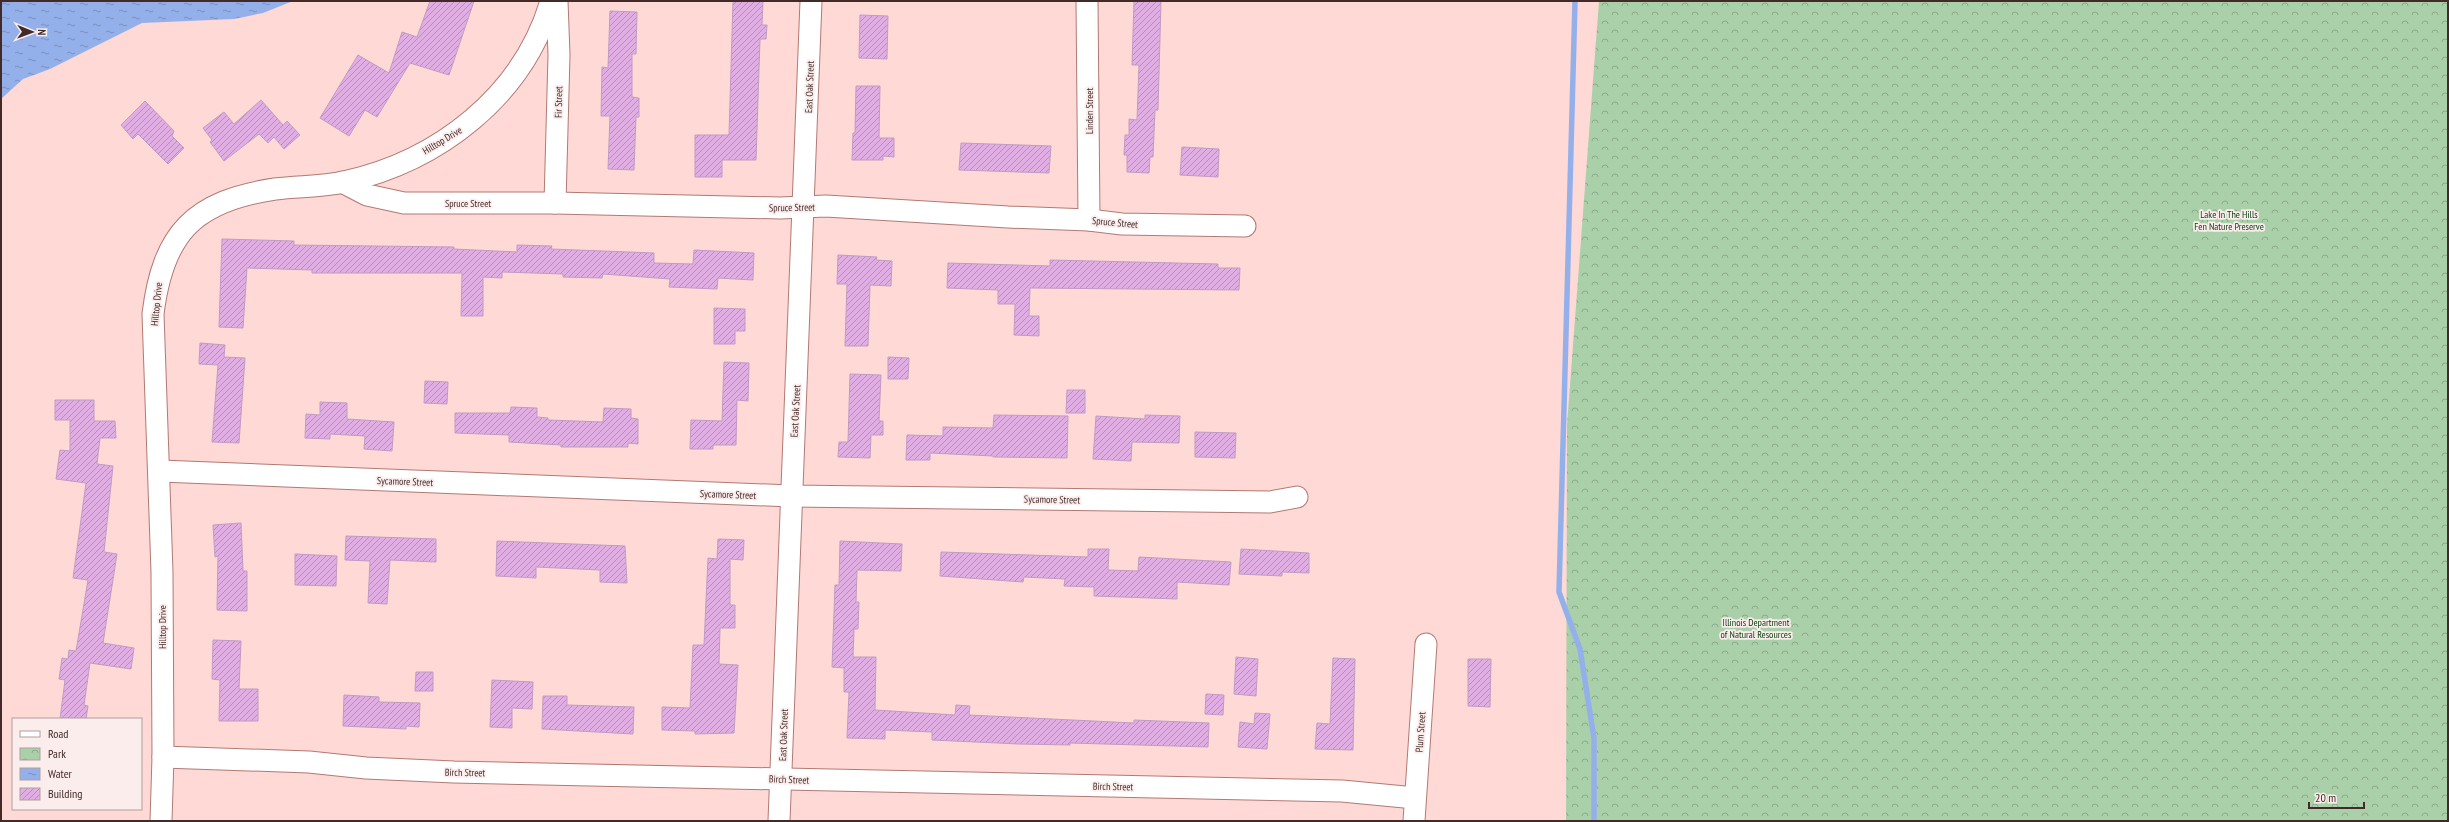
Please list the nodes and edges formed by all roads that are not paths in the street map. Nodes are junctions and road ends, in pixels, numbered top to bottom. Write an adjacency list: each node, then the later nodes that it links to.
1 (550, 1): 5 (street, Hilltop Drive)
2 (557, 1): 6 (street, Fir Street)
3 (811, 1): 7 (street, East Oak Street)
4 (1087, 1): 8 (street, Linden Street)
5 (342, 182): 6 (street, Spruce Street); 10 (street, Hilltop Drive)
6 (555, 202): 7 (street, Spruce Street)
7 (805, 206): 8 (street, Spruce Street); 11 (street, East Oak Street)
8 (1089, 220): 9 (street, Spruce Street)
9 (1245, 226)
10 (160, 471): 11 (street, Sycamore Street); 14 (street, Hilltop Drive)
11 (791, 496): 12 (street, Sycamore Street); 15 (street, East Oak Street)
12 (1297, 497)
13 (1426, 644): 16 (street, Plum Street)
14 (163, 757): 15 (street, Birch Street); 17 (street, Hilltop Drive)
15 (781, 779): 16 (street, Birch Street); 18 (street, East Oak Street)
16 (1415, 798): 19 (street, Plum Street)
17 (161, 821)
18 (780, 821)
19 (1414, 821)

